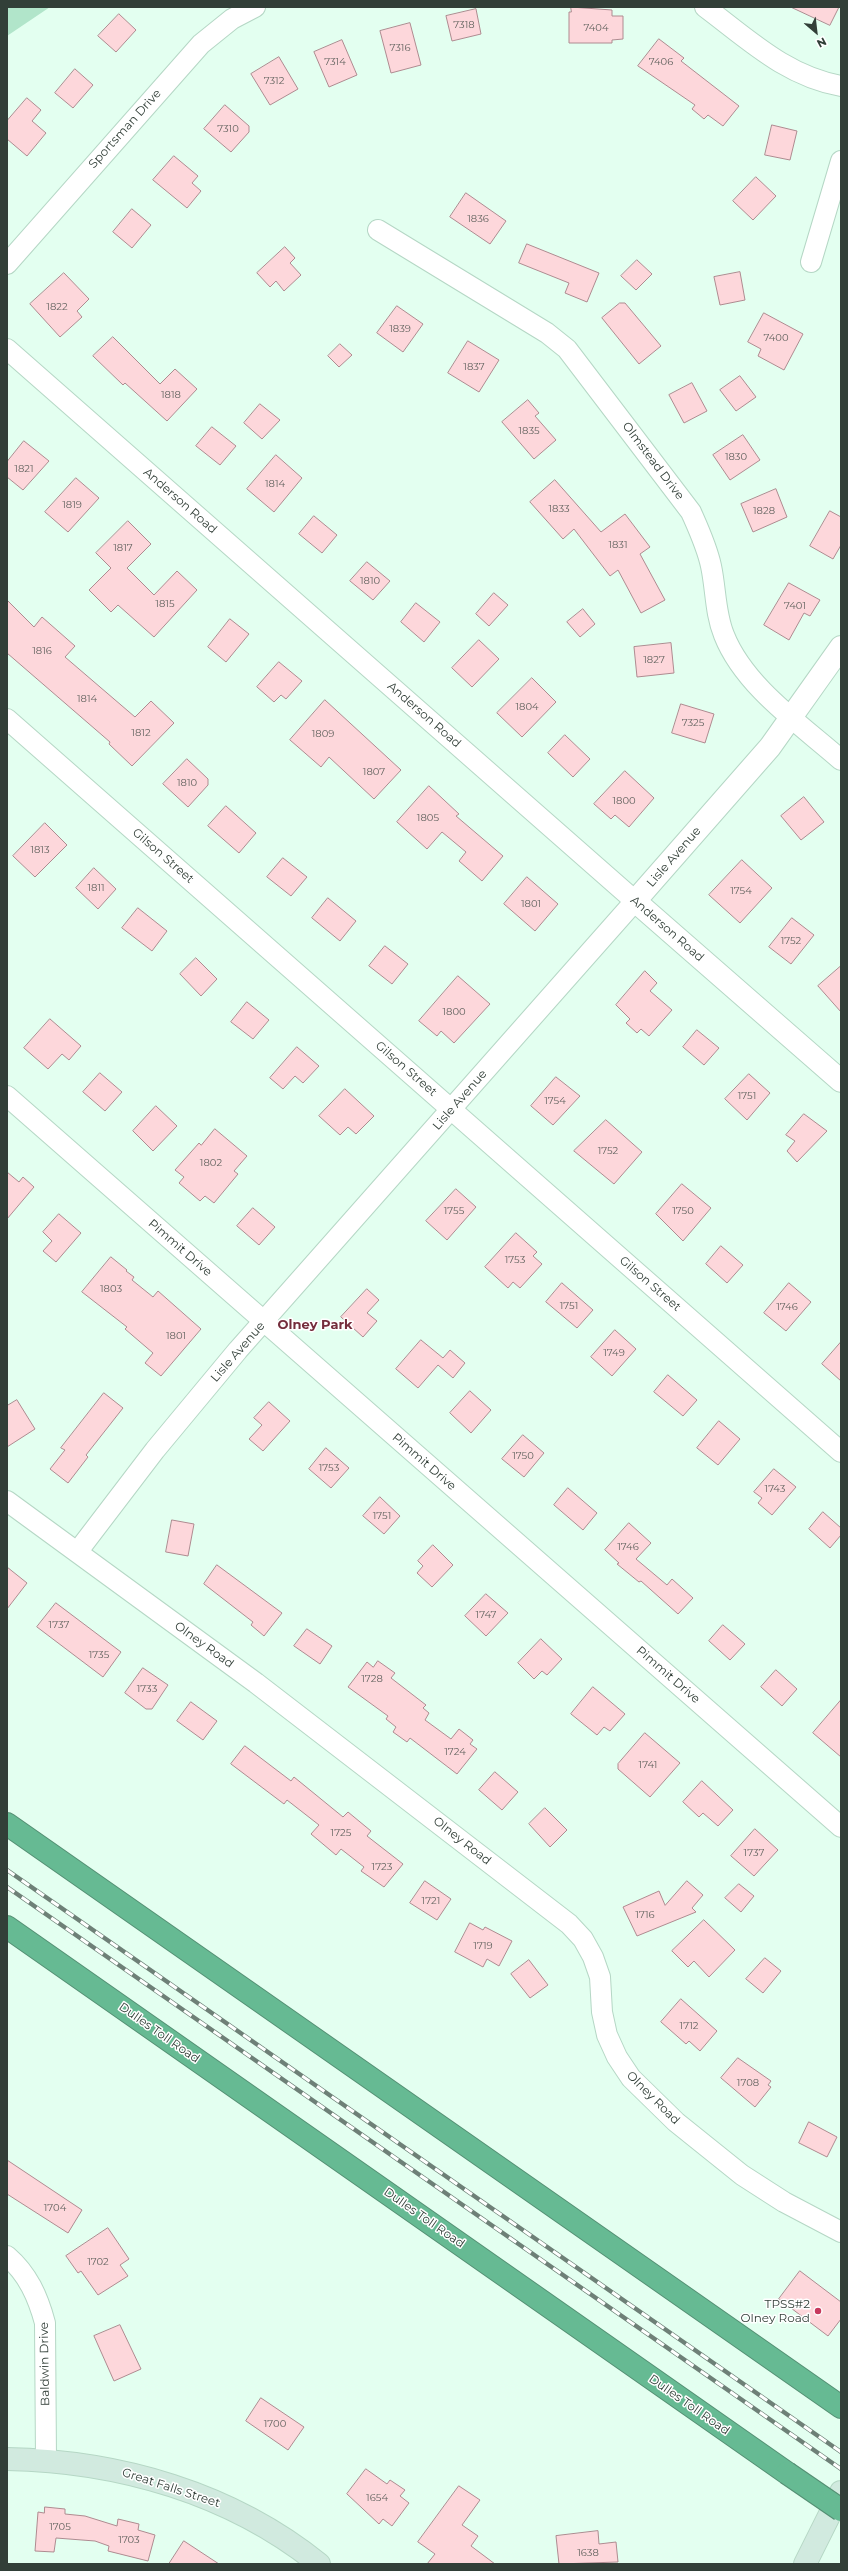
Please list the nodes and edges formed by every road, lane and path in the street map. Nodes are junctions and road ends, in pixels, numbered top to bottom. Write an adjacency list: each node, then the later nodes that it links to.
1 (705, 7): 3 (street)
2 (251, 8): 7 (street, Sportsman Drive)
3 (841, 86)
4 (841, 161): 6 (street)
5 (378, 230): 10 (street, Olmstead Drive)
6 (811, 262)
7 (7, 264)
8 (7, 349): 13 (street, Anderson Road)
9 (841, 647): 10 (street, Lisle Avenue)
10 (792, 717): 12 (street, Olmstead Drive); 13 (street, Lisle Avenue)
11 (7, 719): 16 (street, Gilson Street)
12 (841, 760)
13 (635, 901): 14 (street, Anderson Road); 16 (street, Lisle Avenue)
14 (841, 1081)
15 (7, 1096): 17 (street, Pimmit Drive)
16 (452, 1110): 17 (street, Lisle Avenue); 18 (street, Gilson Street)
17 (264, 1322): 20 (street, Lisle Avenue); 22 (street, Pimmit Drive)
18 (841, 1452)
19 (7, 1501): 20 (street, Olney Road)
20 (78, 1551): 24 (street, Olney Road)
21 (7, 1824): 26 (highway)
22 (841, 1827)
23 (7, 1927): 30 (highway, Dulles Toll Road, bridge)
24 (841, 2232)
25 (7, 2256): 28 (street, Baldwin Drive)
26 (833, 2401)
27 (7, 2459): 28 (main road, Great Falls Street)
28 (46, 2460): 31 (main road, Great Falls Street)
29 (841, 2492): 32 (main road)
30 (841, 2510)
31 (319, 2564)
32 (805, 2564)

